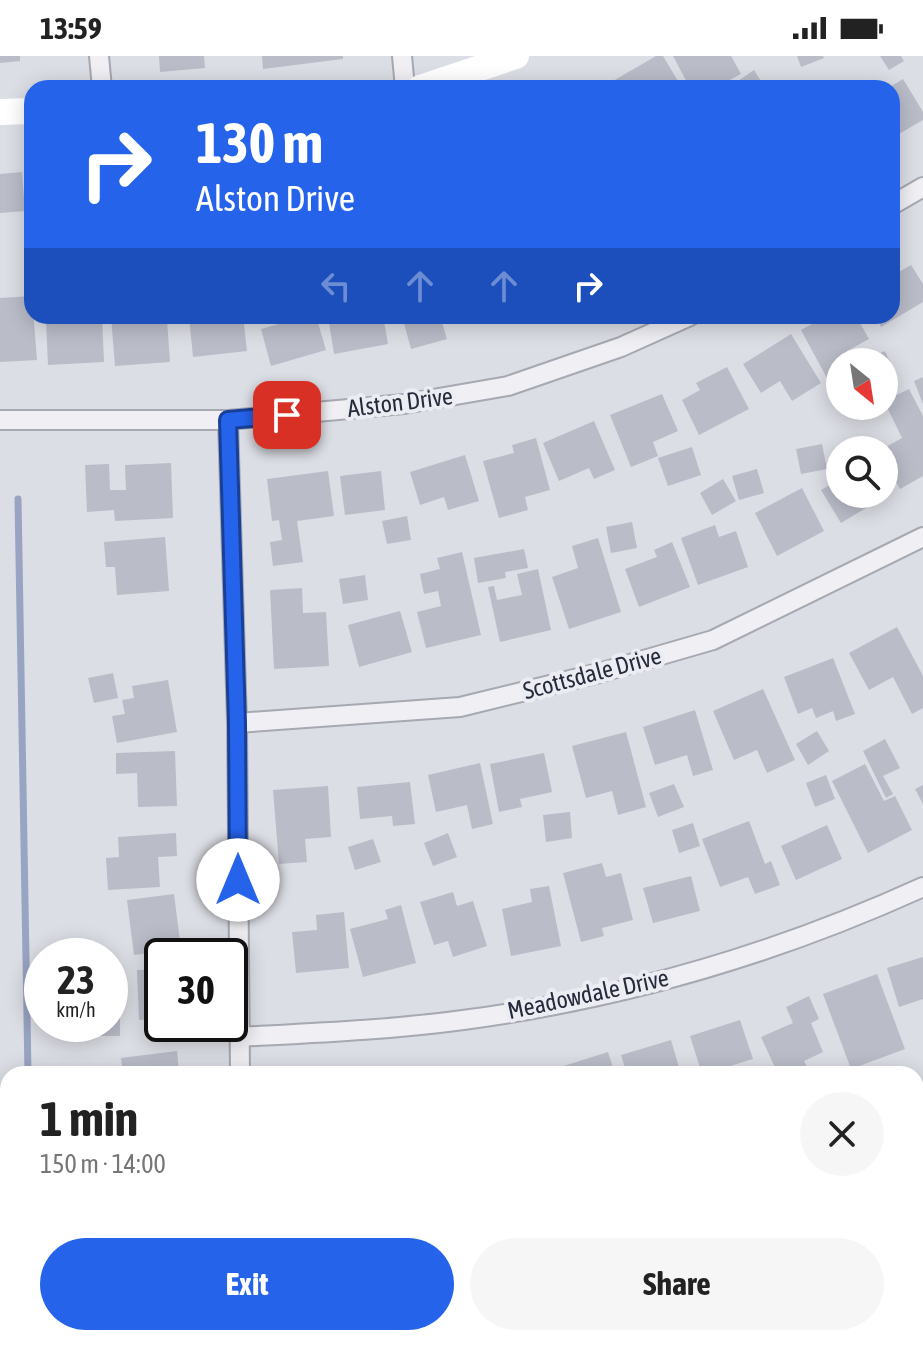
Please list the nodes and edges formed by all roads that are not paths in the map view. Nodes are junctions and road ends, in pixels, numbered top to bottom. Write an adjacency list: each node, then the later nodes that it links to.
1 (99, 56): 4 (street)
2 (402, 56): 5 (street)
3 (516, 56): 6 (street)
4 (101, 80)
5 (404, 80)
6 (444, 80)
7 (24, 111): 8 (street)
8 (0, 112)
9 (923, 187): 10 (street)
10 (900, 200)
11 (672, 324): 13 (street, Alston Drive)
12 (0, 420): 13 (street, Alston Drive)
13 (228, 420): 15 (street)
14 (923, 537): 15 (street, Scottsdale Drive)
15 (237, 723): 17 (street)
16 (923, 887): 18 (street, Meadowdale Drive)
17 (238, 938)
18 (248, 1037)
19 (239, 1042): 20 (street)
20 (240, 1066)

